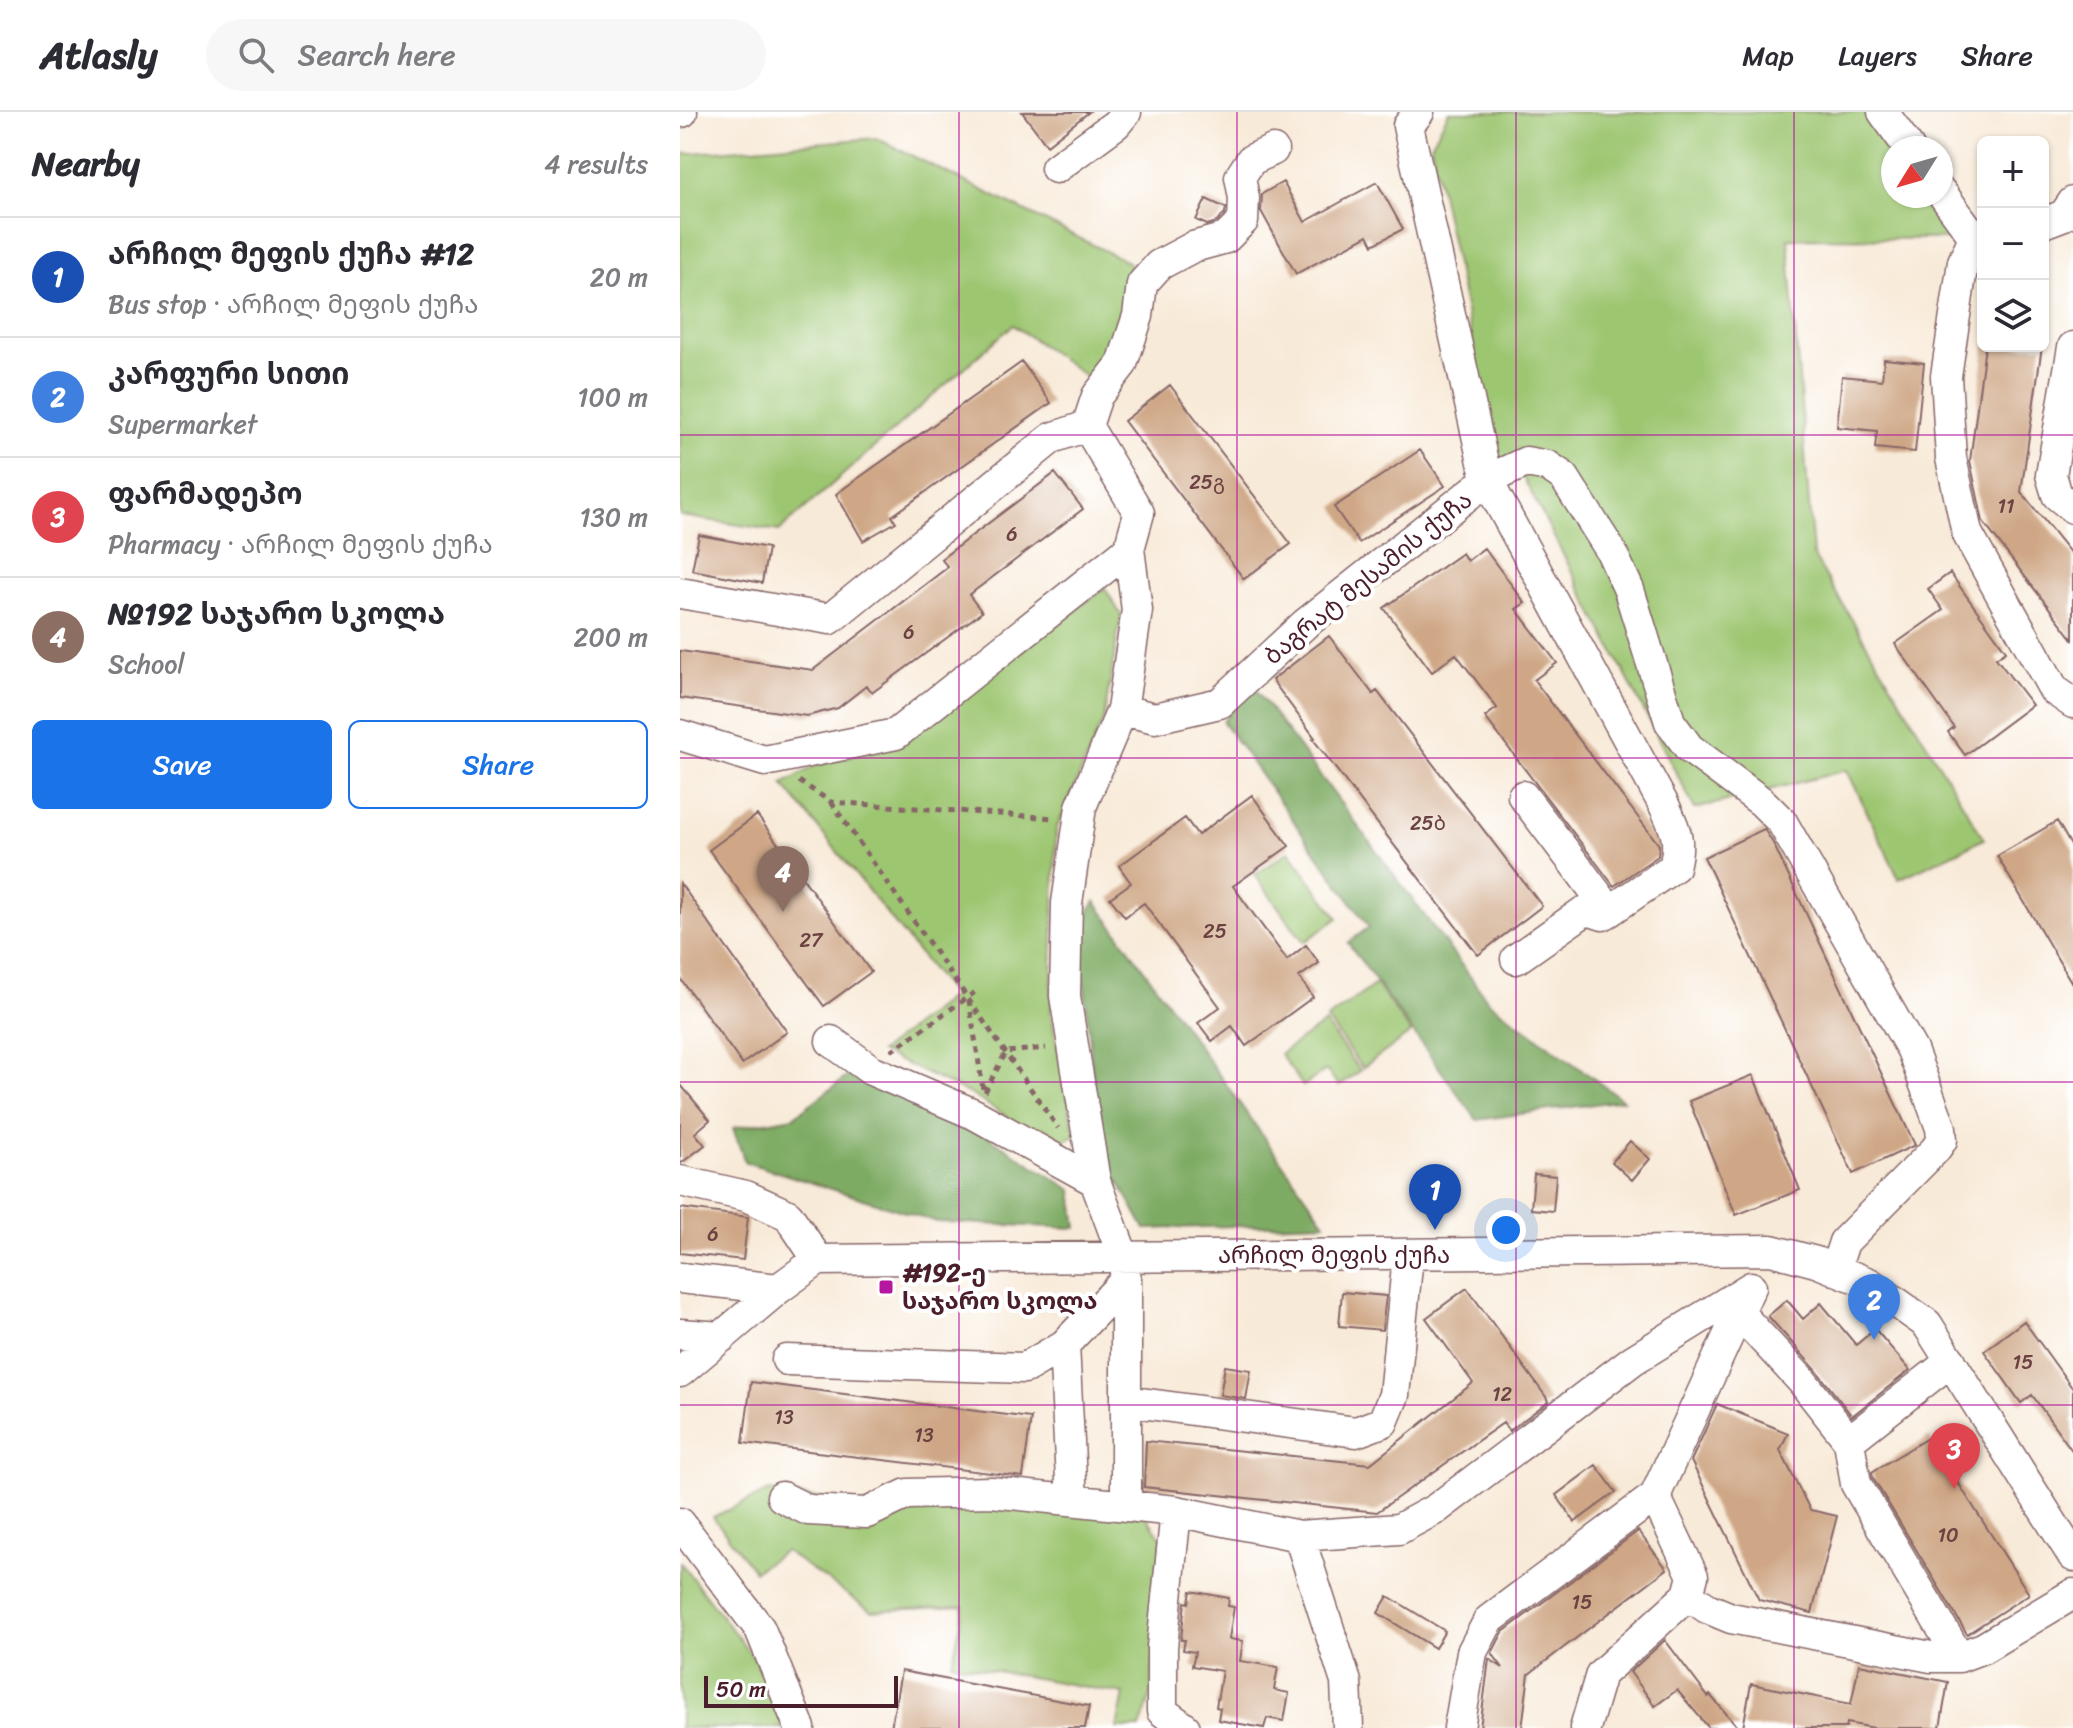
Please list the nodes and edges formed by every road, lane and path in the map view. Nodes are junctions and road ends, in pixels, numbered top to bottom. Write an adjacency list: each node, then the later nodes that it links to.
1 (1126, 112): 6 (street)
2 (1883, 112): 4 (street)
3 (1409, 117): 12 (street, ბაგრატ მესამის ქუჩა)
4 (1900, 136)
5 (1273, 150): 11 (street)
6 (1056, 168)
7 (1953, 206): 8 (street)
8 (1977, 234)
9 (1977, 237): 16 (street)
10 (2073, 347): 13 (street)
11 (1087, 426): 14 (street); 15 (street)
12 (1487, 480): 17 (street, ბაგრატ მესამის ქუჩა); 23 (street); 39 (street)
13 (2073, 508)
14 (1129, 549): 17 (street); 19 (street)
15 (680, 593)
16 (2073, 703)
17 (1122, 710): 22 (street)
18 (680, 735): 19 (street)
19 (765, 761): 21 (path)
20 (1523, 796): 23 (street)
21 (831, 802): 22 (path); 26 (path)
22 (1079, 818): 28 (street)
23 (1610, 911): 24 (street)
24 (1516, 959)
25 (978, 990): 26 (path)
26 (968, 996): 29 (path); 30 (path); 31 (path)
27 (831, 1041): 30 (street)
28 (1073, 1045): 29 (path); 34 (street)
29 (1006, 1052): 31 (path); 32 (path)
30 (871, 1070): 31 (street)
31 (979, 1104): 34 (street)
32 (1059, 1129)
33 (680, 1181): 37 (street)
34 (1095, 1181): 38 (street)
35 (1771, 1250): 36 (street, არჩილ მეფის ქუჩა); 39 (street, არჩილ მეფის ქუჩა); 42 (street)
36 (1408, 1256): 38 (street, არჩილ მეფის ქუჩა); 49 (street)
37 (818, 1260): 38 (street, არჩილ მეფის ქუჩა); 41 (street)
38 (1125, 1268): 45 (street); 49 (street)
39 (1835, 1270): 47 (street, არჩილ მეფის ქუჩა)
40 (680, 1278): 41 (street)
41 (778, 1289): 44 (street)
42 (1745, 1300): 50 (street); 51 (street); 58 (street)
43 (680, 1334): 44 (street)
44 (722, 1337): 48 (street)
45 (1064, 1345): 46 (street); 53 (street)
46 (787, 1360)
47 (1951, 1361): 50 (street); 56 (street, არჩილ მეფის ქუჩა)
48 (680, 1372)
49 (1126, 1401): 54 (street)
50 (1849, 1441): 62 (street)
51 (1655, 1496): 61 (street); 66 (street)
52 (782, 1497): 53 (street)
53 (1072, 1500): 54 (street)
54 (1126, 1505): 55 (street)
55 (1176, 1511): 58 (street); 63 (street)
56 (2064, 1522): 59 (street, არჩილ მეფის ქუჩა)
57 (680, 1523): 64 (street)
58 (1299, 1536): 65 (street)
59 (2073, 1556)
60 (2073, 1594): 62 (street)
61 (1688, 1595): 62 (street); 67 (street)
62 (1959, 1657)
63 (1167, 1722)
64 (800, 1728)
65 (1348, 1728)
66 (1459, 1728)
67 (1585, 1728)

